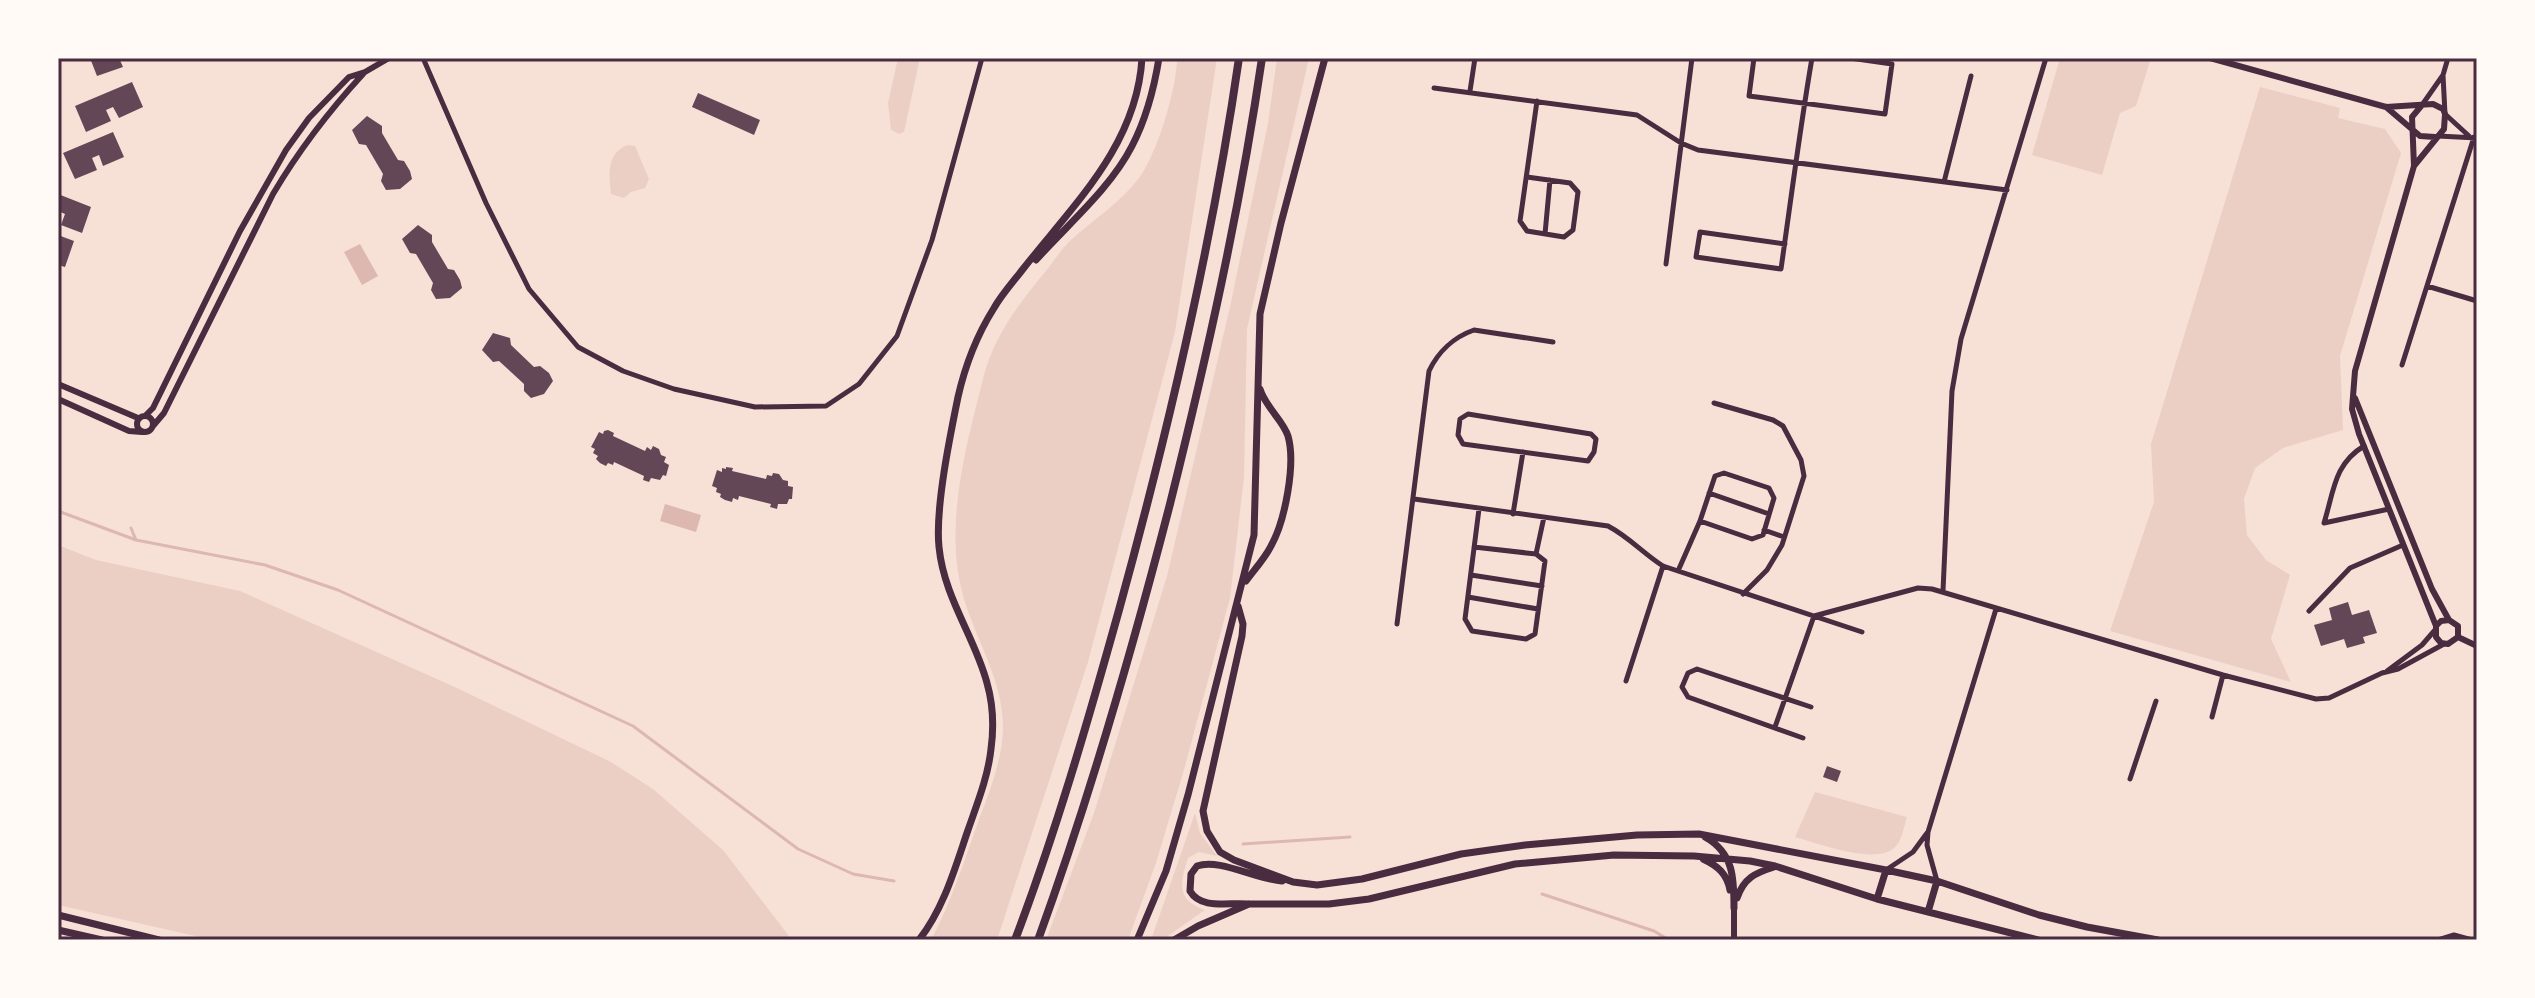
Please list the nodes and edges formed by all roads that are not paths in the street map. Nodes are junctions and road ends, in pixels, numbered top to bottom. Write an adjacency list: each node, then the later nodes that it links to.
1 (389, 58): 17 (street)
2 (423, 58): 3 (street)
3 (982, 58)
4 (1142, 58): 40 (main road)
5 (1159, 58): 40 (main road)
6 (1239, 58): 118 (highway)
7 (1262, 58): 119 (highway)
8 (1475, 58): 21 (street)
9 (1692, 58): 30 (street)
10 (1754, 58): 23 (street)
11 (1812, 58): 23 (street)
12 (1850, 58): 23 (street)
13 (2046, 58): 36 (street)
14 (2210, 58): 25 (street)
15 (2448, 58): 18 (street)
16 (1324, 60): 45 (main road)
17 (365, 72): 50 (street); 52 (street)
18 (2443, 75): 24 (street); 26 (street)
19 (1971, 76): 35 (street)
20 (1434, 88): 21 (street)
21 (1470, 91): 22 (street)
22 (1537, 101): 30 (street); 33 (street)
23 (1804, 103): 31 (street)
24 (2422, 105): 25 (street); 26 (street); 27 (street)
25 (2386, 107): 27 (street)
26 (2445, 114): 28 (street); 29 (street)
27 (2413, 127): 28 (street); 32 (street)
28 (2437, 136): 29 (street); 32 (street)
29 (2473, 137): 41 (street)
30 (1681, 143): 31 (street); 39 (street)
31 (1795, 162): 35 (street); 38 (street)
32 (2414, 166): 47 (street)
33 (1527, 177): 34 (street); 37 (street)
34 (1550, 180): 37 (street); 37 (street)
35 (1944, 182): 36 (street)
36 (2007, 190): 76 (street)
37 (1545, 234)
38 (1785, 244): 38 (street)
39 (1666, 264)
40 (1021, 273): 117 (main road)
41 (2427, 286): 42 (street); 44 (street)
42 (2477, 301)
43 (1553, 342): 57 (street)
44 (2402, 365)
45 (1257, 381): 74 (main road); 74 (main road)
46 (58, 384): 51 (street)
47 (2353, 394): 54 (street); 58 (street)
48 (58, 399): 53 (street)
49 (1714, 403): 66 (street)
50 (146, 415): 51 (street); 52 (street)
51 (138, 418): 53 (street)
52 (153, 426): 53 (street)
53 (142, 432)
54 (2364, 446): 60 (street); 60 (street)
55 (1523, 452): 55 (street); 61 (street)
56 (1709, 493): 62 (street); 62 (street); 64 (street)
57 (1414, 499): 59 (street); 85 (street)
58 (2399, 507): 60 (street); 67 (street)
59 (1479, 509): 61 (street); 69 (street)
60 (2389, 509): 68 (street)
61 (1513, 514): 63 (street)
62 (1769, 514): 65 (street)
63 (1544, 517): 70 (street); 71 (street)
64 (1700, 521): 65 (street); 72 (street)
65 (1764, 530): 66 (street)
66 (1784, 537): 77 (street)
67 (2412, 541): 68 (street); 84 (street)
68 (2403, 545): 82 (street); 86 (street)
69 (1474, 547): 70 (street); 73 (street)
70 (1536, 554): 75 (street)
71 (1663, 566): 72 (street); 93 (street)
72 (1678, 571): 77 (street)
73 (1471, 575): 75 (street); 78 (street)
74 (1242, 586): 79 (main road)
75 (1542, 586): 80 (street)
76 (1943, 591): 81 (street); 83 (street)
77 (1743, 594): 83 (street)
78 (1468, 597): 80 (street); 80 (street)
79 (1238, 606): 108 (main road); 120 (main road)
80 (1538, 609)
81 (1996, 609): 92 (street); 101 (street)
82 (2309, 611)
83 (1814, 616): 87 (street); 94 (street)
84 (2449, 620): 86 (street); 88 (street)
85 (1397, 624)
86 (2435, 628): 89 (street); 91 (street)
87 (1862, 632)
88 (2458, 637): 89 (street); 90 (street)
89 (2444, 644): 91 (street)
90 (2477, 646)
91 (2386, 671): 92 (street)
92 (2223, 675): 97 (street)
93 (1626, 681)
94 (1786, 697): 96 (street); 98 (street); 98 (street)
95 (2156, 701): 100 (street)
96 (1811, 707)
97 (2212, 717)
98 (1775, 727): 99 (street)
99 (1803, 738)
100 (2130, 779)
101 (1928, 832): 106 (street); 107 (street)
102 (1699, 834): 104 (main road); 106 (main road); 108 (main road)
103 (1694, 856): 104 (main road); 110 (main road); 111 (main road)
104 (1729, 858): 105 (main road); 111 (main road)
105 (1775, 866): 109 (main road); 111 (main road)
106 (1886, 870): 107 (main road); 109 (main road)
107 (1937, 881): 112 (main road); 124 (main road)
108 (1293, 882): 110 (main road)
109 (1877, 899): 112 (main road)
110 (1249, 904): 121 (main road)
111 (1734, 908): 122 (street)
112 (1928, 912): 123 (main road)
113 (58, 915): 116 (main road)
114 (58, 930): 115 (main road)
115 (102, 940)
116 (159, 940)
117 (919, 940)
118 (1015, 940)
119 (1038, 940)
120 (1137, 940)
121 (1174, 940)
122 (1734, 940)
123 (2038, 940)
124 (2158, 940)
125 (2438, 940): 126 (street)
126 (2472, 940)

